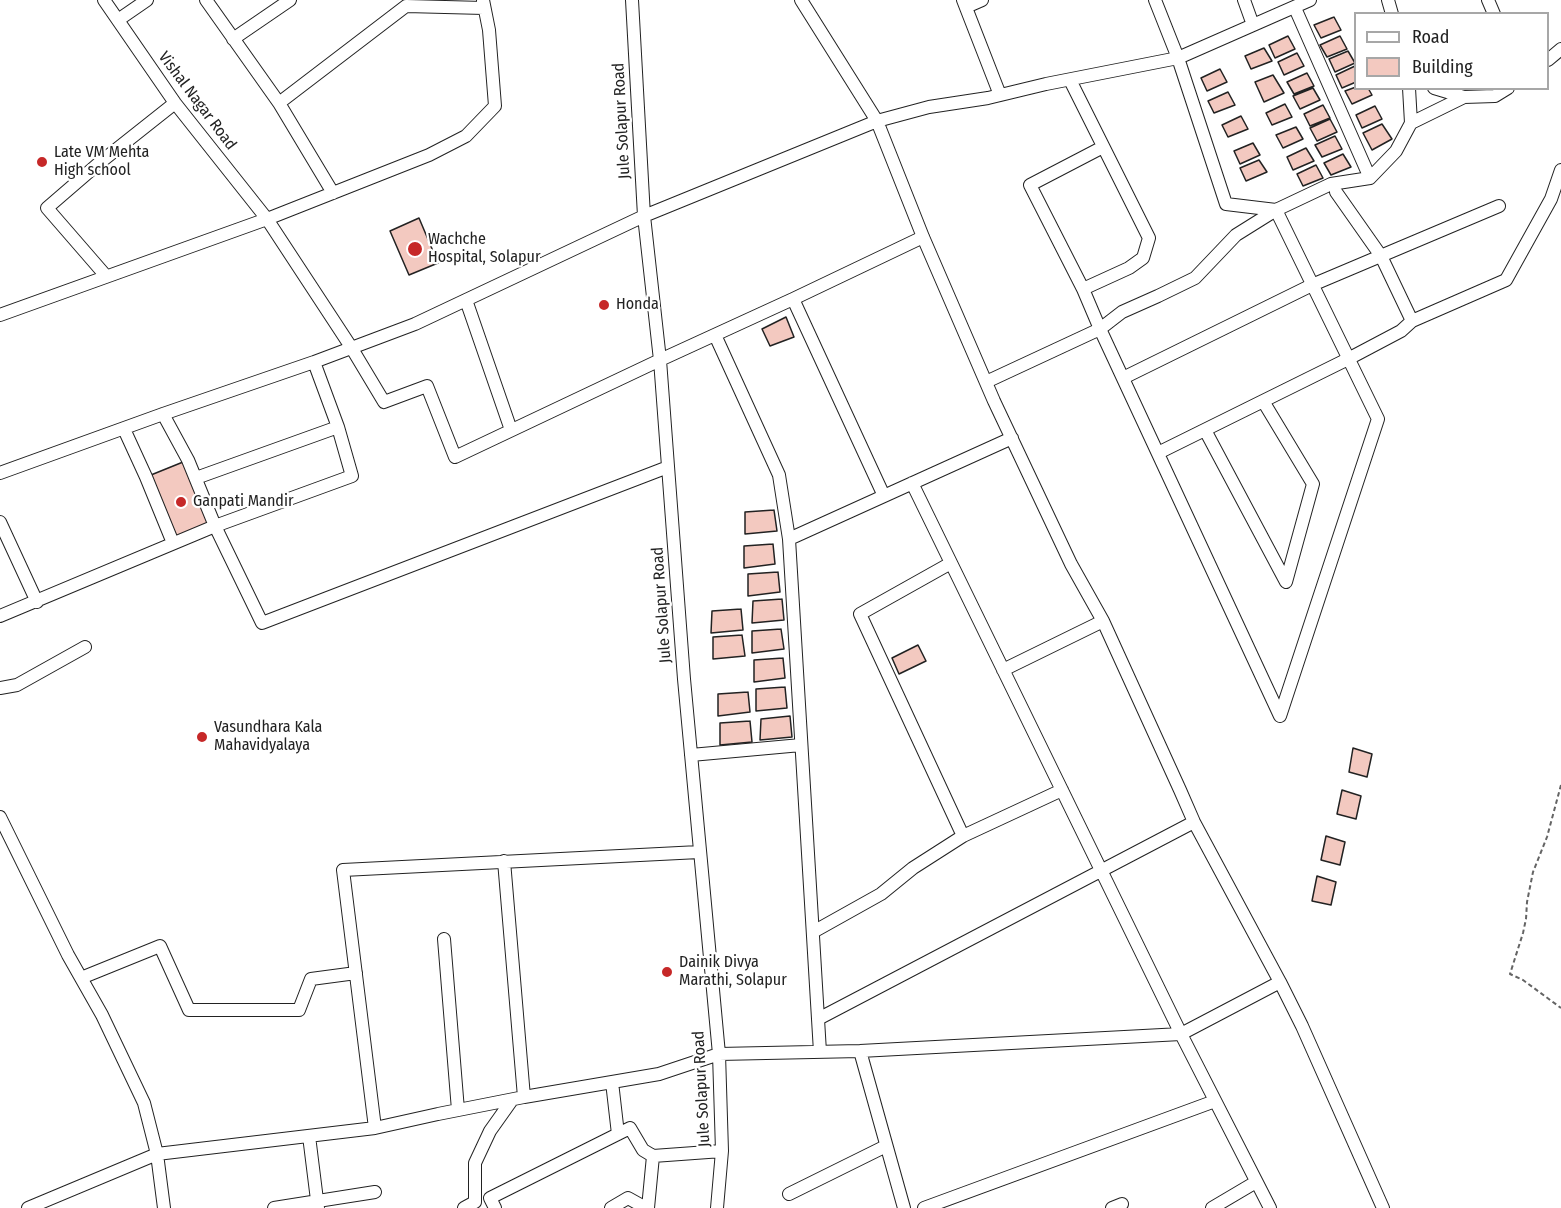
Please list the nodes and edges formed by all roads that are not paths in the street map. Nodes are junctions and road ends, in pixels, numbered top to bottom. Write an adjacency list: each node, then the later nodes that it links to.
1 (104, 0): 15 (street, Vishal Nagar Road)
2 (147, 0): 15 (street)
3 (206, 0): 17 (street)
4 (290, 0): 17 (street)
5 (632, 0): 38 (street, Jule Solapur Road)
6 (801, 0): 29 (street)
7 (982, 0): 12 (street)
8 (1155, 0): 19 (street)
9 (1244, 0): 16 (street)
10 (1310, 0): 14 (street)
11 (404, 3): 13 (street); 28 (street)
12 (965, 3): 25 (street)
13 (484, 4): 35 (street)
14 (1295, 8): 16 (street); 33 (street)
15 (118, 20): 27 (street, Vishal Nagar Road)
16 (1253, 25): 19 (street)
17 (233, 39): 28 (street)
18 (1561, 49): 20 (street)
19 (1178, 58): 21 (street); 37 (street)
20 (1549, 59)
21 (1070, 80): 25 (street); 31 (street)
22 (1408, 90): 30 (street)
23 (1440, 90): 26 (street)
24 (1505, 90): 26 (street)
25 (1000, 95): 29 (street)
26 (1464, 98): 30 (street)
27 (175, 103): 39 (street, Vishal Nagar Road); 42 (street)
28 (279, 104): 35 (street)
29 (876, 121): 38 (street); 40 (street)
30 (1411, 123): 33 (street)
31 (1103, 147): 44 (street); 44 (street)
32 (1561, 170): 48 (street)
33 (1370, 178): 37 (street)
34 (1336, 192): 41 (street)
35 (333, 193): 39 (street)
36 (1499, 206): 41 (street)
37 (1276, 210): 43 (street); 49 (street)
38 (644, 216): 46 (street); 53 (street, Jule Solapur Road)
39 (267, 219): 42 (street); 51 (street, Vishal Nagar Road)
40 (923, 237): 45 (street); 56 (street)
41 (1380, 256): 43 (street); 48 (street)
42 (106, 276): 47 (street)
43 (1312, 285): 52 (street); 55 (street)
44 (1083, 289): 49 (street)
45 (793, 299): 50 (street); 69 (street)
46 (466, 300): 51 (street); 61 (street)
47 (0, 315)
48 (1412, 321): 52 (street)
49 (1100, 329): 55 (street); 56 (street)
50 (715, 335): 53 (street); 72 (street)
51 (351, 347): 54 (street); 61 (street, Vishal Nagar Road)
52 (1348, 359): 57 (street); 64 (street)
53 (660, 360): 61 (street); 65 (street, Jule Solapur Road)
54 (314, 362): 58 (street); 59 (street)
55 (1123, 378): 64 (street)
56 (986, 382): 63 (street)
57 (1263, 401): 62 (street); 62 (street)
58 (163, 414): 60 (street); 67 (street)
59 (338, 427): 67 (street); 71 (street)
60 (124, 429): 66 (street); 73 (street)
61 (511, 430)
62 (1205, 430): 64 (street)
63 (1012, 438): 68 (street); 77 (street)
64 (1158, 453)
65 (668, 467): 71 (street); 82 (street, Jule Solapur Road)
66 (0, 473)
67 (195, 478): 71 (street)
68 (912, 483): 69 (street); 74 (street)
69 (884, 496): 72 (street)
70 (0, 522): 75 (street)
71 (215, 526): 73 (street)
72 (789, 539): 81 (street)
73 (172, 543): 75 (street)
74 (951, 563): 79 (street); 86 (street)
75 (37, 602): 76 (street)
76 (0, 616)
77 (1103, 621): 79 (street); 85 (street)
78 (85, 647): 80 (street)
79 (1003, 670): 83 (street)
80 (0, 688)
81 (801, 745): 82 (street); 90 (street)
82 (691, 755): 87 (street, Jule Solapur Road)
83 (1062, 790): 86 (street); 89 (street)
84 (0, 816): 93 (street)
85 (1194, 822): 89 (street); 94 (street)
86 (963, 836): 90 (street)
87 (699, 852): 88 (street); 99 (street, Jule Solapur Road)
88 (504, 861): 92 (street); 101 (street)
89 (1101, 870): 95 (street); 96 (street)
90 (813, 932): 95 (street)
91 (444, 939): 103 (street)
92 (356, 973): 93 (street); 104 (street)
93 (81, 978): 109 (street)
94 (1280, 982): 96 (street); 127 (street)
95 (818, 1019): 98 (street)
96 (1181, 1034): 97 (street); 102 (street)
97 (860, 1051): 98 (street); 107 (street)
98 (820, 1052): 99 (street)
99 (719, 1054): 100 (street); 108 (street, Jule Solapur Road)
100 (612, 1082): 101 (street); 105 (street)
101 (518, 1099): 103 (street); 118 (street)
102 (1215, 1101): 111 (street); 124 (street)
103 (458, 1110): 104 (street)
104 (375, 1128): 106 (street)
105 (618, 1134): 110 (street); 119 (street)
106 (309, 1136): 109 (street); 114 (street)
107 (886, 1146): 113 (street); 123 (street)
108 (722, 1151): 110 (street); 122 (street, Jule Solapur Road)
109 (157, 1154): 115 (street); 116 (street)
110 (653, 1156): 121 (street)
111 (1256, 1182): 125 (street); 126 (street)
112 (375, 1192): 114 (street)
113 (789, 1194)
114 (317, 1205): 117 (street)
115 (28, 1208)
116 (164, 1208)
117 (274, 1208)
118 (464, 1208)
119 (495, 1208)
120 (611, 1208): 121 (street)
121 (647, 1208)
122 (717, 1208)
123 (904, 1208)
124 (924, 1208)
125 (1212, 1208)
126 (1270, 1208)
127 (1383, 1208)

